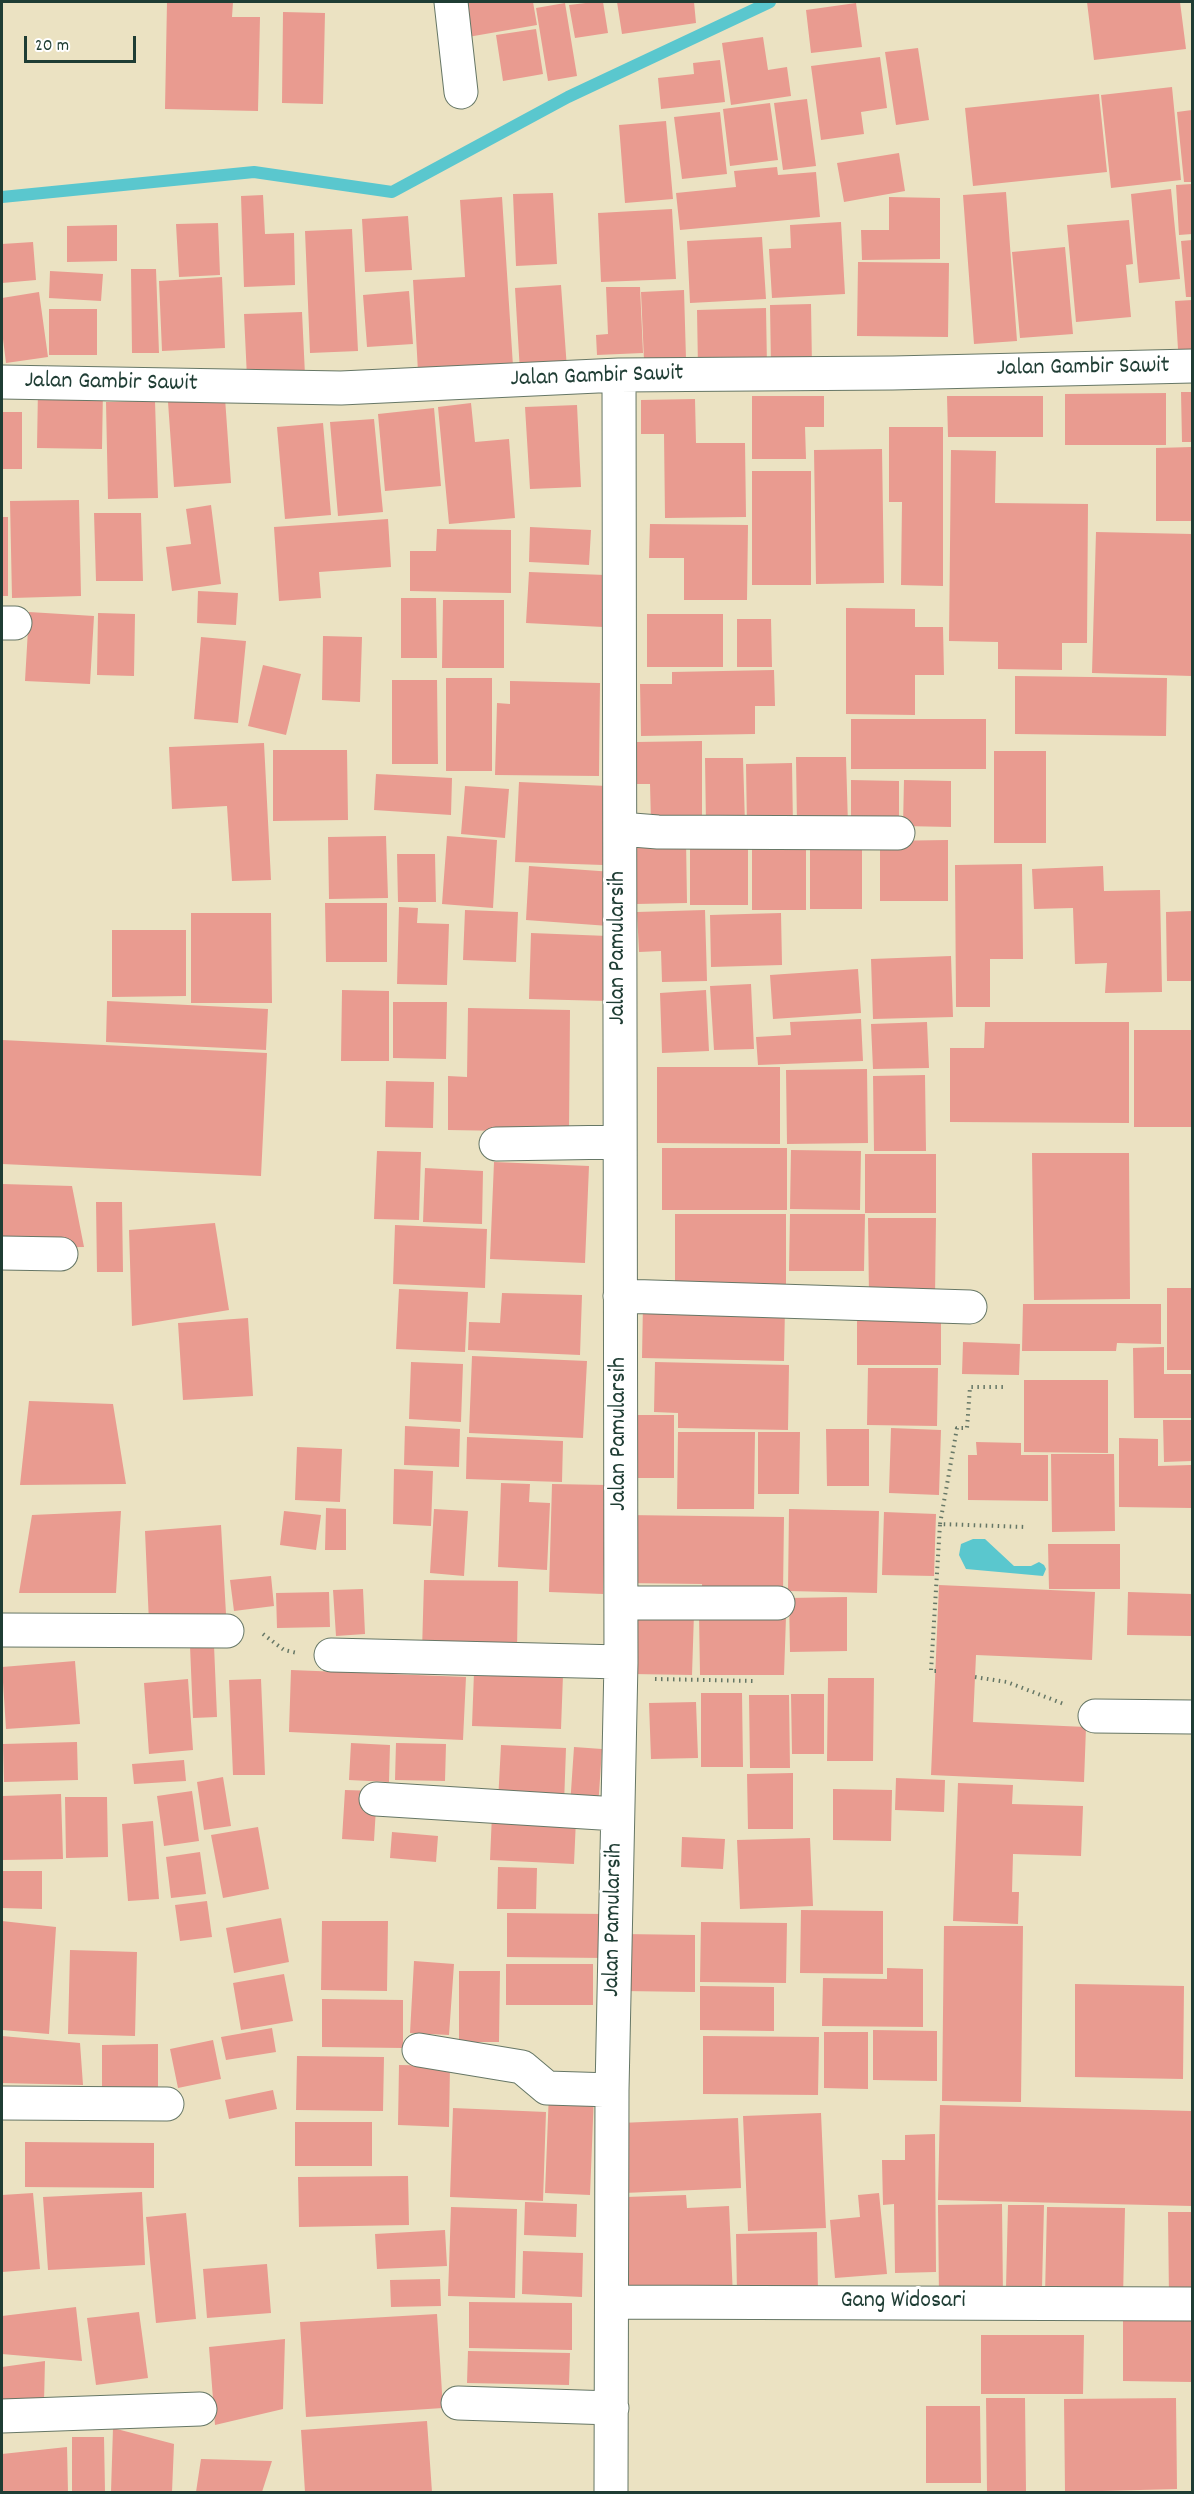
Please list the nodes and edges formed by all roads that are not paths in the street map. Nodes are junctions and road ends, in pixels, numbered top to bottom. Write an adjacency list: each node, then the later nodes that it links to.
1 (451, 2): 2 (street)
2 (461, 92)
3 (1192, 366): 4 (street, Jalan Gambir Sawit)
4 (619, 375): 5 (street, Jalan Gambir Sawit); 6 (street, Jalan Pamularsih)
5 (2, 382)
6 (620, 829): 7 (street); 8 (street, Jalan Pamularsih)
7 (898, 833)
8 (620, 1142): 9 (street); 12 (street, Jalan Pamularsih)
9 (496, 1144)
10 (2, 1253): 11 (street)
11 (61, 1254)
12 (620, 1296): 13 (street); 14 (street, Jalan Pamularsih)
13 (970, 1307)
14 (621, 1603): 15 (street); 19 (street, Jalan Pamularsih)
15 (778, 1603)
16 (2, 1630): 17 (street)
17 (227, 1631)
18 (331, 1655): 19 (street)
19 (621, 1671): 23 (street, Jalan Pamularsih)
20 (1095, 1716): 21 (street)
21 (1192, 1717)
22 (376, 1799): 23 (street)
23 (617, 1815): 25 (street, Jalan Pamularsih)
24 (419, 2050): 25 (street)
25 (612, 2090): 28 (street, Jalan Pamularsih)
26 (2, 2103): 27 (street)
27 (167, 2104)
28 (613, 2302): 29 (street, Gang Widosari); 31 (street, Jalan Pamularsih)
29 (1192, 2304)
30 (458, 2403): 31 (street)
31 (612, 2408): 34 (street, Jalan Pamularsih)
32 (200, 2409): 33 (street)
33 (2, 2416)
34 (611, 2493)

